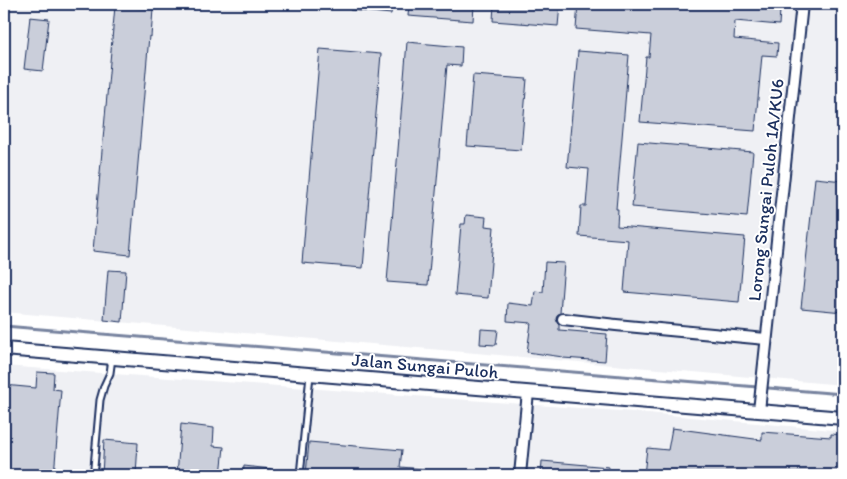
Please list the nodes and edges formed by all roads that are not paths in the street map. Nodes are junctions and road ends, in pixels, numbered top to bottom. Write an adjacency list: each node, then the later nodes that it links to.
1 (802, 4): 3 (street, Lorong Sungai Puloh 1A/KU6)
2 (563, 319): 3 (street)
3 (766, 339): 8 (street, Lorong Sungai Puloh 1A/KU6)
4 (4, 349): 5 (street, Jalan Sungai Puloh)
5 (112, 358): 6 (street, Jalan Sungai Puloh); 10 (lane)
6 (310, 374): 7 (street, Jalan Sungai Puloh); 11 (lane)
7 (528, 392): 8 (street, Jalan Sungai Puloh); 12 (street)
8 (759, 411): 9 (street, Jalan Sungai Puloh)
9 (843, 418)
10 (94, 467)
11 (300, 475)
12 (520, 475)

